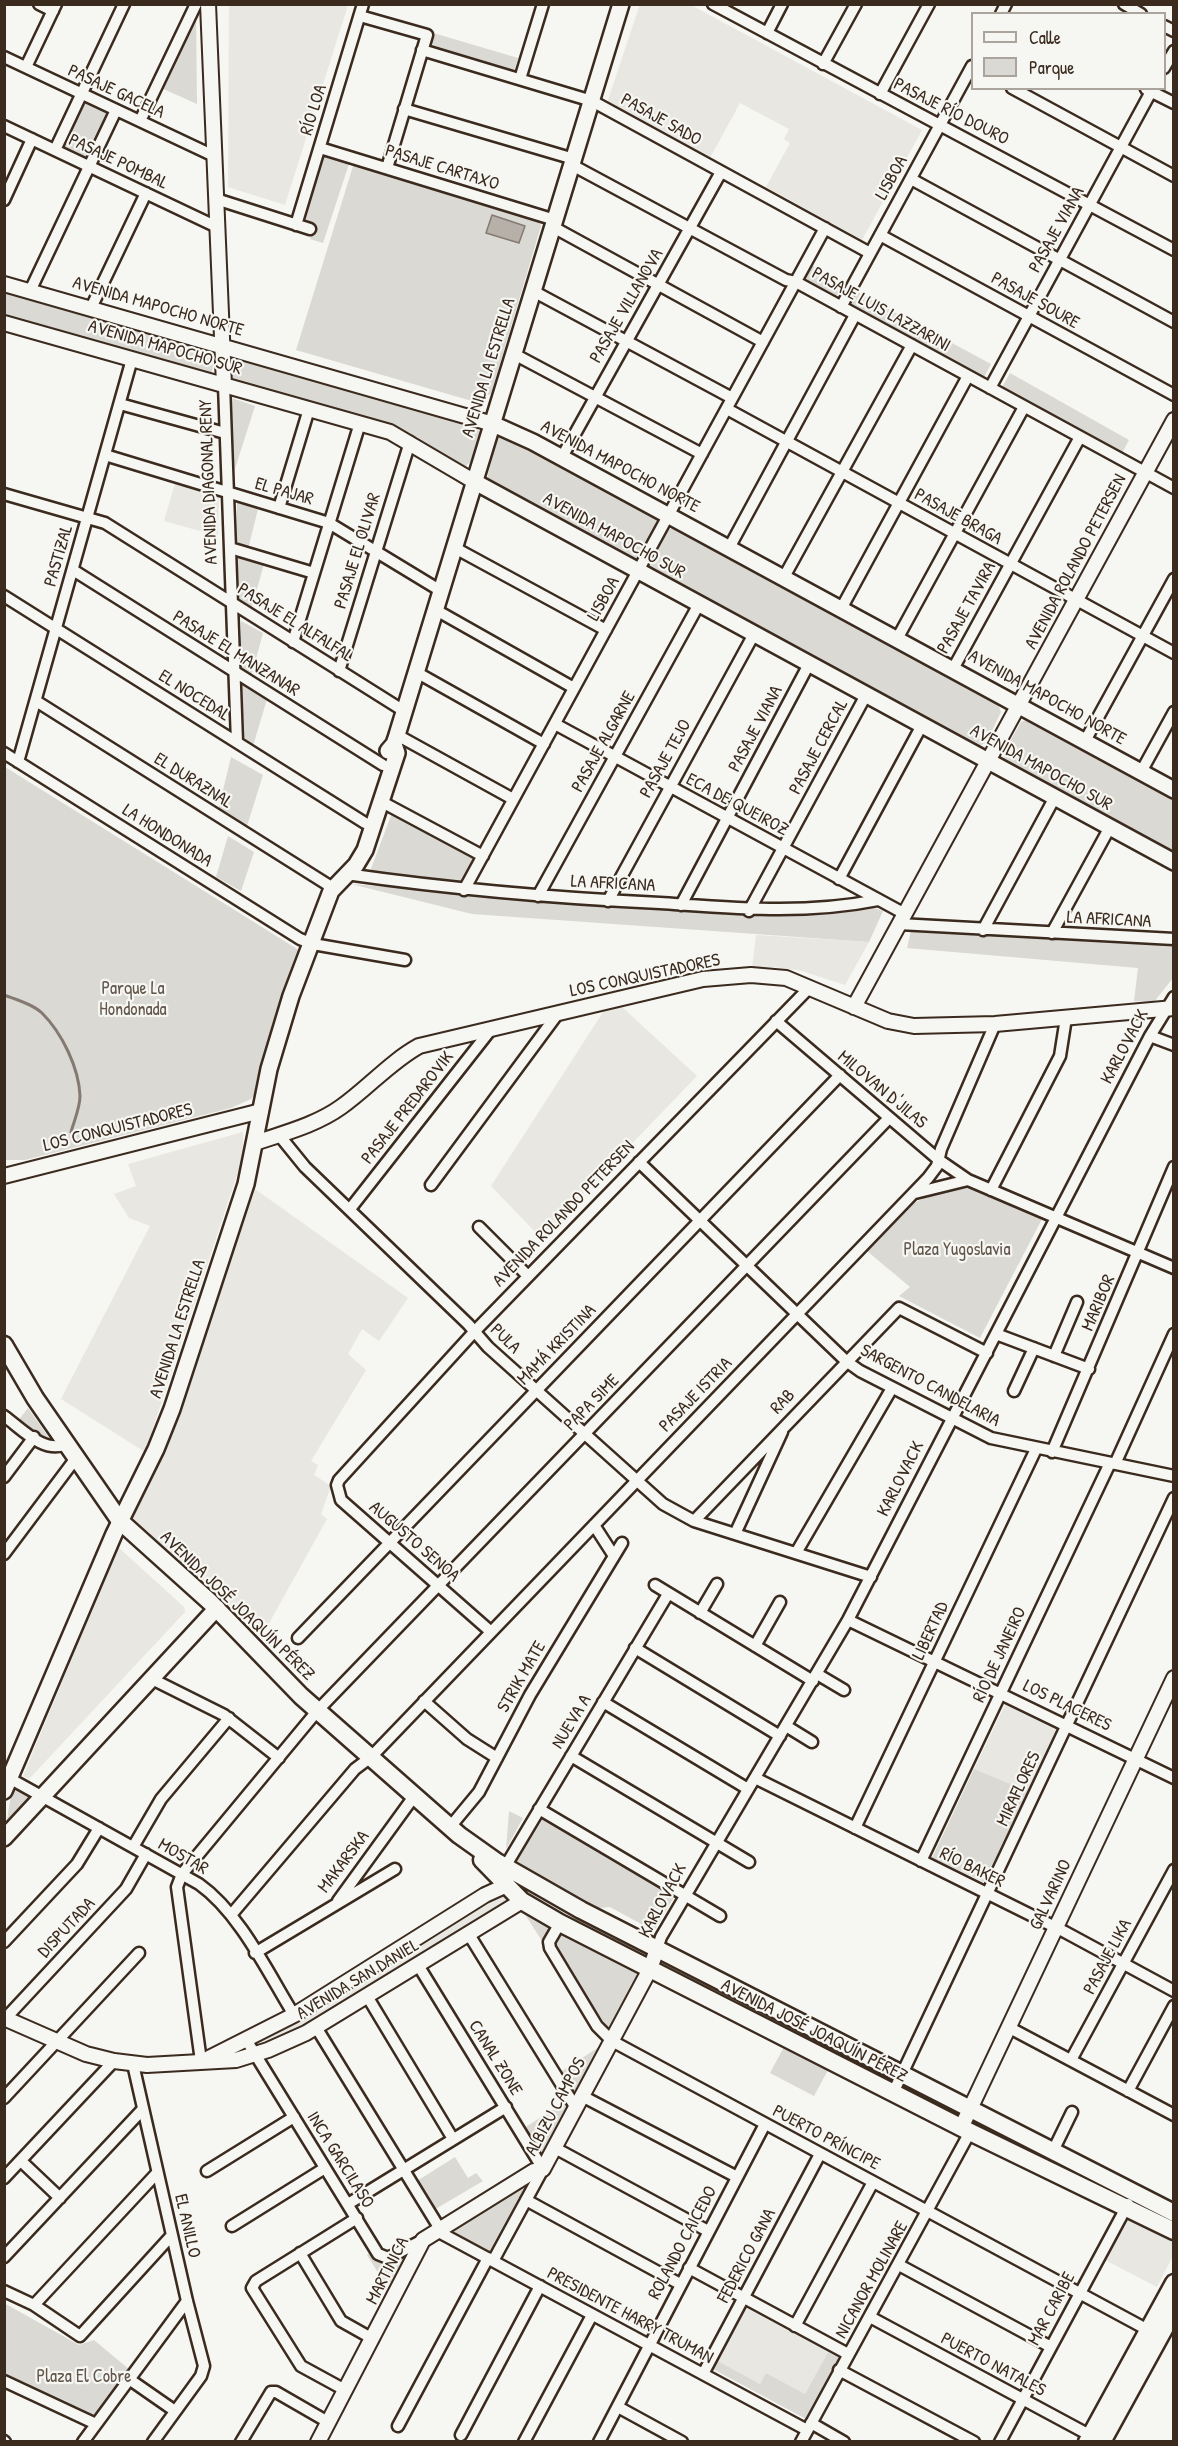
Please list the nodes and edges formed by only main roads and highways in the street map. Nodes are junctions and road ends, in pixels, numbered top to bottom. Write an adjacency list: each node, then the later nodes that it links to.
1 (621, 4): 2 (main road, AVENIDA LA ESTRELLA)
2 (493, 424): 3 (main road, AVENIDA LA ESTRELLA); 5 (main road, AVENIDA MAPOCHO NORTE)
3 (475, 482): 4 (main road, AVENIDA LA ESTRELLA); 6 (main road, AVENIDA MAPOCHO SUR)
4 (396, 740): 7 (main road, AVENIDA LA ESTRELLA); 7 (main road, AVENIDA LA ESTRELLA)
5 (1173, 789)
6 (1173, 862)
7 (349, 872): 9 (main road, AVENIDA LA ESTRELLA)
8 (4, 1345): 9 (main road, AVENIDA JOSÉ JOAQUÍN PÉREZ)
9 (120, 1521): 10 (main road, AVENIDA JOSÉ JOAQUÍN PÉREZ); 11 (main road, AVENIDA LA ESTRELLA)
10 (217, 1608): 12 (main road, AVENIDA JOSÉ JOAQUÍN PÉREZ); 13 (main road)
11 (6, 1786)
12 (455, 1831): 14 (main road, AVENIDA JOSÉ JOAQUÍN PÉREZ); 15 (main road, AVENIDA JOSÉ JOAQUÍN PÉREZ)
13 (4, 1838)
14 (507, 1885): 15 (main road); 17 (main road, AVENIDA JOSÉ JOAQUÍN PÉREZ)
15 (578, 1909): 16 (main road, AVENIDA JOSÉ JOAQUÍN PÉREZ)
16 (815, 2030): 17 (main road); 18 (main road, AVENIDA JOSÉ JOAQUÍN PÉREZ)
17 (805, 2048): 18 (main road, AVENIDA JOSÉ JOAQUÍN PÉREZ)
18 (1130, 2200): 19 (main road, AVENIDA JOSÉ JOAQUÍN PÉREZ); 20 (main road, AVENIDA JOSÉ JOAQUÍN PÉREZ)
19 (1173, 2213)
20 (1173, 2231)
21 (1173, 2283): 22 (main road)
22 (1171, 2310): 23 (main road); 23 (main road)
23 (1095, 2440)

